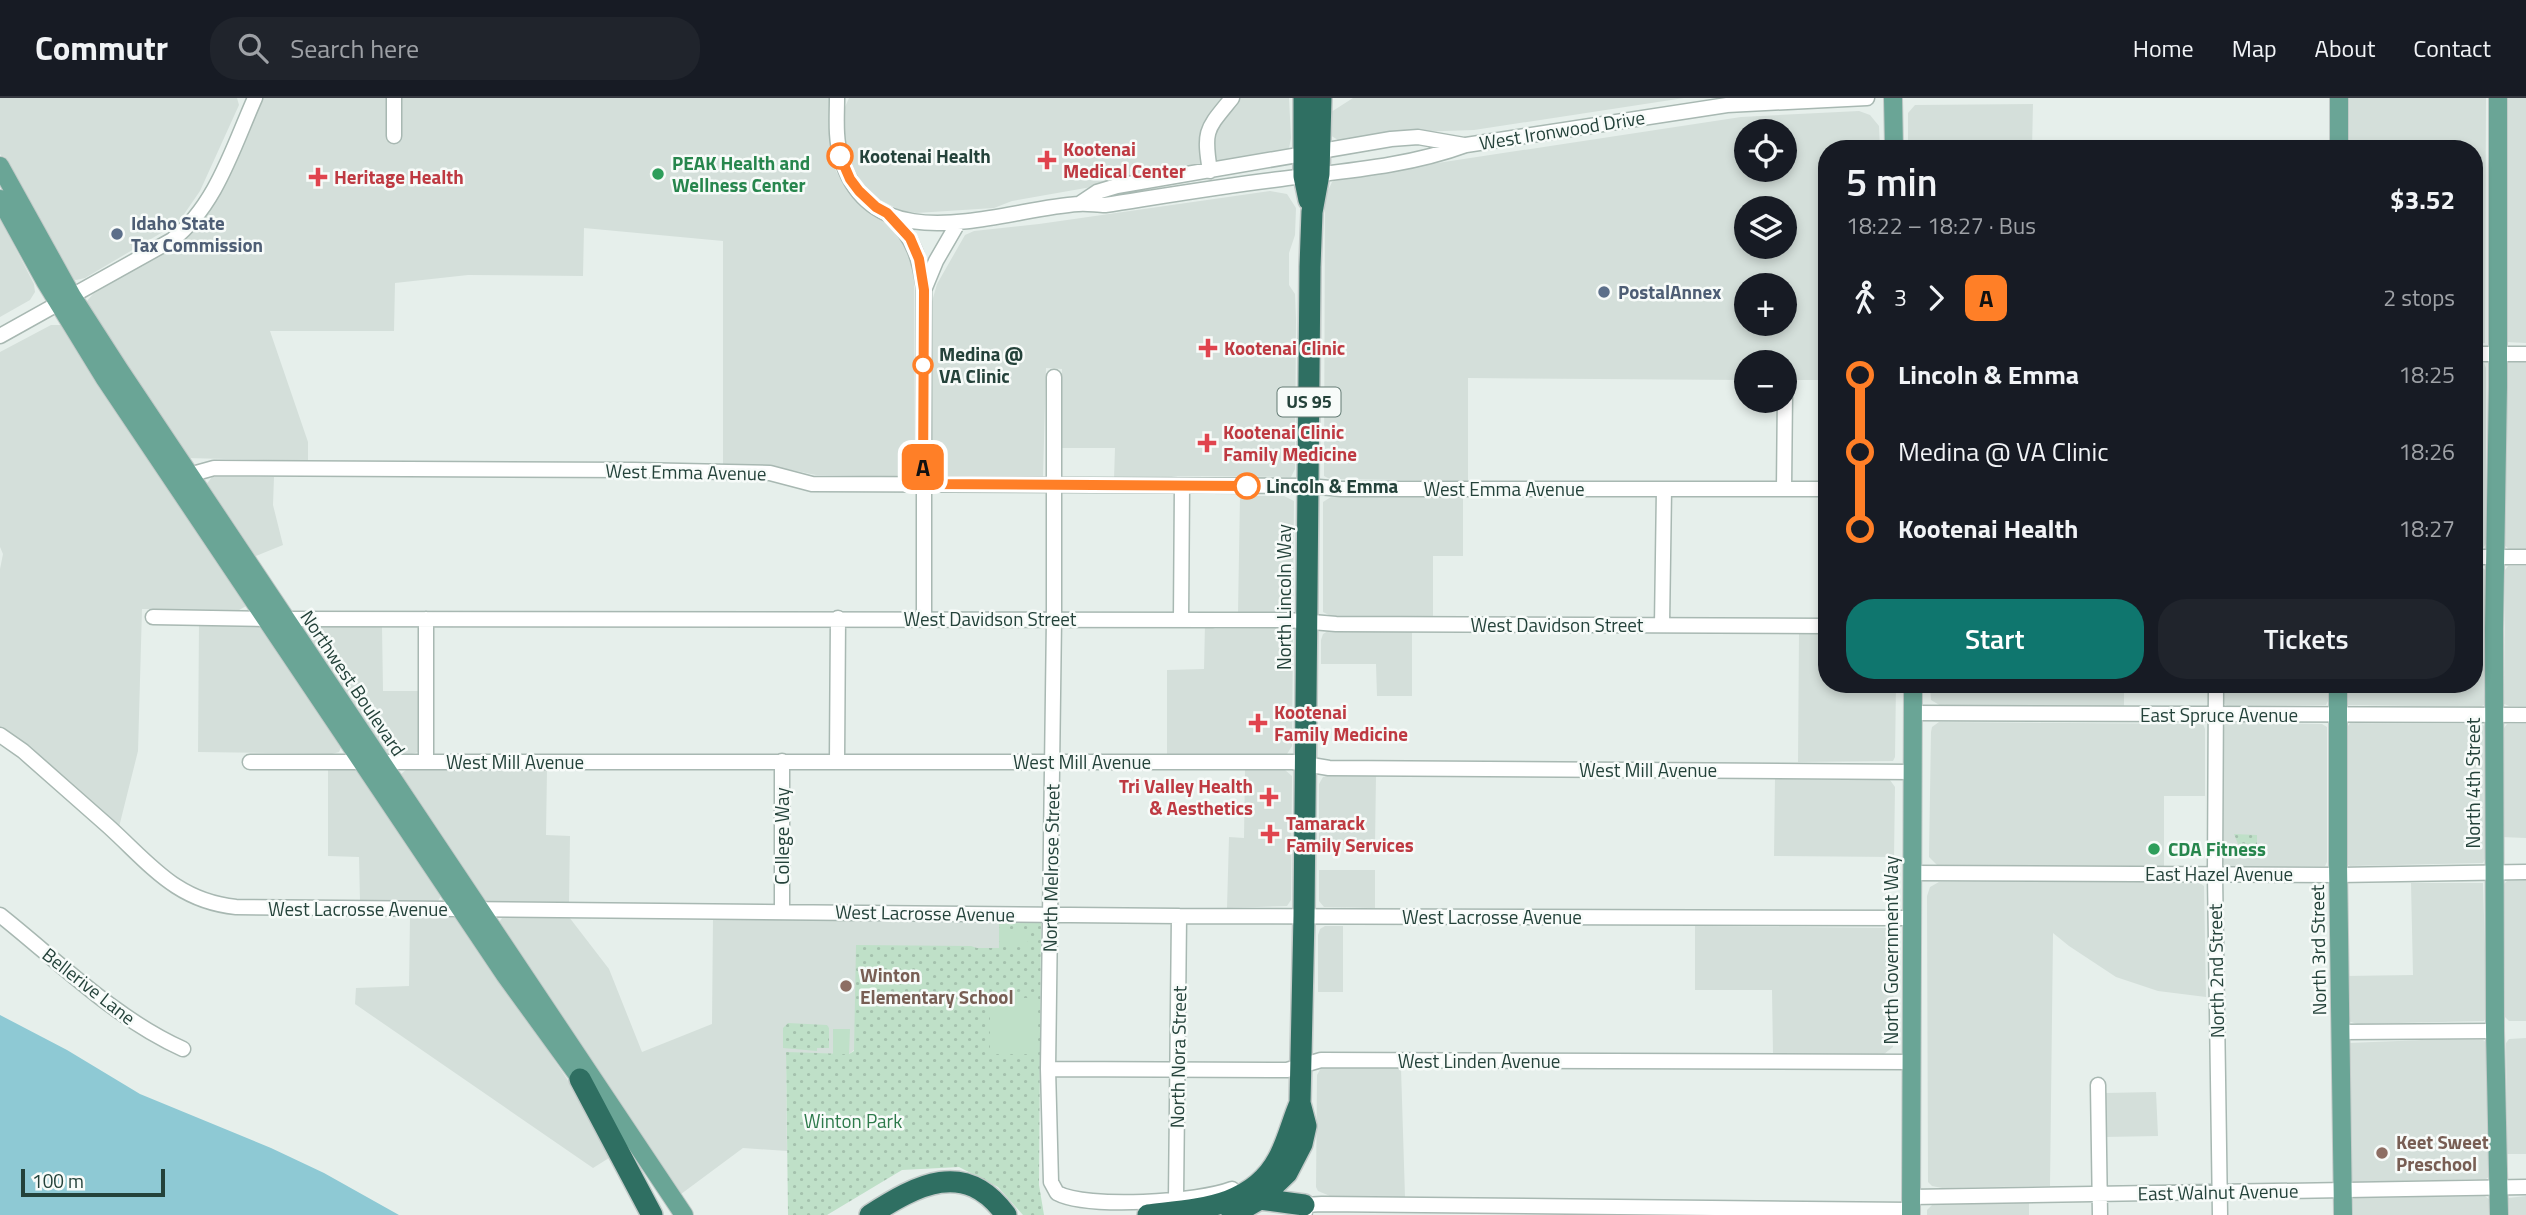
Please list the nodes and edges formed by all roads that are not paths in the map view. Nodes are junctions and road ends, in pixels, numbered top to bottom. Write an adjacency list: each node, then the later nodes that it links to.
1 (255, 98): 23 (street)
2 (394, 98): 11 (street)
3 (837, 98): 20 (street, West Ironwood Drive)
4 (1232, 98): 17 (street)
5 (1304, 98): 15 (highway, US 95)
6 (1321, 98): 15 (highway, US 95)
7 (1867, 98): 14 (street, West Ironwood Drive)
8 (1893, 98): 12 (main road)
9 (2339, 98): 13 (main road)
10 (2498, 98): 26 (main road, North 4th Street)
11 (394, 136)
12 (1894, 140)
13 (2339, 140)
14 (1465, 145): 15 (street, West Ironwood Drive); 15 (street, West Ironwood Drive)
15 (1312, 164): 17 (street, West Ironwood Drive); 19 (street, West Ironwood Drive); 34 (highway, North Lincoln Way / US 95)
16 (0, 166): 23 (main road, Northwest Boulevard)
17 (1210, 171): 19 (street, West Ironwood Drive)
18 (0, 199): 23 (main road, Northwest Boulevard)
19 (1079, 204): 21 (street, West Ironwood Drive)
20 (887, 213): 21 (street, West Ironwood Drive); 22 (street)
21 (958, 223): 22 (street)
22 (924, 290): 31 (street)
23 (65, 299): 24 (street); 30 (main road, Northwest Boulevard)
24 (0, 335)
25 (2483, 354): 26 (street)
26 (2498, 354): 27 (street); 39 (main road, North 4th Street)
27 (2526, 354)
28 (1054, 377): 32 (street, North Melrose Street)
29 (1785, 413): 36 (street)
30 (183, 480): 31 (street, West Emma Avenue); 44 (main road, Northwest Boulevard)
31 (923, 484): 32 (street, West Emma Avenue); 43 (street)
32 (1055, 485): 33 (street, West Emma Avenue); 46 (street, North Melrose Street)
33 (1182, 486): 34 (street, West Emma Avenue); 47 (street)
34 (1308, 486): 35 (street, West Emma Avenue); 48 (highway, North Lincoln Way / US 95)
35 (1664, 489): 36 (street, West Emma Avenue); 49 (street)
36 (1784, 489): 37 (street, West Emma Avenue)
37 (1818, 489)
38 (2483, 556): 39 (street)
39 (2495, 556): 40 (street); 58 (main road, North 4th Street)
40 (2526, 557)
41 (153, 617): 44 (street, West Davidson Street)
42 (838, 618): 43 (street, West Davidson Street); 45 (street, West Davidson Street); 61 (street)
43 (924, 618): 46 (street, West Davidson Street)
44 (276, 619): 45 (street, West Davidson Street); 64 (main road, Northwest Boulevard)
45 (426, 619): 65 (street)
46 (1054, 619): 47 (street, West Davidson Street); 62 (street, North Melrose Street)
47 (1181, 620): 48 (street, West Davidson Street)
48 (1307, 622): 49 (street, West Davidson Street); 66 (highway, North Lincoln Way / US 95)
49 (1662, 625): 50 (street, West Davidson Street)
50 (1818, 626)
51 (1913, 693): 54 (main road, North Government Way)
52 (2216, 693): 55 (street, North 2nd Street)
53 (2338, 693): 56 (main road, North 3rd Street)
54 (1913, 713): 55 (street, East Spruce Avenue); 67 (main road, North Government Way)
55 (2216, 715): 56 (street, East Spruce Avenue); 72 (street, North 2nd Street)
56 (2339, 715): 58 (street, East Spruce Avenue); 71 (main road, North 3rd Street)
57 (2526, 715): 58 (street, East Spruce Avenue)
58 (2494, 716): 70 (main road, North 4th Street)
59 (0, 734): 73 (street, West Lacrosse Avenue)
60 (782, 761): 61 (street, West Mill Avenue); 65 (street, West Mill Avenue); 74 (street, College Way)
61 (837, 761): 62 (street, West Mill Avenue)
62 (1053, 761): 66 (street, West Mill Avenue); 76 (street, North Melrose Street)
63 (250, 762): 64 (street, West Mill Avenue)
64 (372, 762): 65 (street, West Mill Avenue); 73 (main road, Northwest Boulevard)
65 (426, 762)
66 (1306, 765): 67 (street, West Mill Avenue); 78 (highway, North Lincoln Way / US 95)
67 (1913, 772): 69 (main road, North Government Way)
68 (2526, 872): 70 (street, East Hazel Avenue)
69 (1912, 873): 72 (street, East Hazel Avenue); 79 (main road, North Government Way)
70 (2494, 873): 71 (street, East Hazel Avenue); 80 (main road, North 4th Street)
71 (2338, 874): 72 (street, East Hazel Avenue); 81 (main road, North 3rd Street)
72 (2215, 875): 95 (street, North 2nd Street)
73 (471, 909): 74 (street, West Lacrosse Avenue); 87 (main road, Northwest Boulevard); 106 (main road, Northwest Boulevard)
74 (782, 912): 76 (street, West Lacrosse Avenue)
75 (0, 915): 82 (street, Bellerive Lane)
76 (1049, 915): 77 (street, West Lacrosse Avenue); 85 (street, North Melrose Street)
77 (1179, 916): 78 (street, West Lacrosse Avenue); 86 (street, North Nora Street)
78 (1304, 916): 79 (street, West Lacrosse Avenue); 84 (highway, North Lincoln Way / US 95)
79 (1912, 918): 83 (main road, North Government Way)
80 (2495, 1031): 81 (street); 93 (main road, North 4th Street)
81 (2341, 1032): 94 (main road, North 3rd Street)
82 (183, 1049)
83 (1912, 1062): 84 (street, West Linden Avenue); 99 (main road, North Government Way)
84 (1303, 1067): 86 (street, West Linden Avenue); 89 (highway, US 95)
85 (1048, 1069): 86 (street, West Linden Avenue); 97 (street, North Melrose Street)
86 (1177, 1071): 97 (street, North Nora Street)
87 (580, 1079): 104 (highway); 105 (main road, Northwest Boulevard)
88 (2098, 1085): 96 (street)
89 (1300, 1102): 90 (highway, US 95); 109 (highway, US 95)
90 (1287, 1173): 98 (highway, US 95); 100 (highway)
91 (1239, 1184): 97 (street)
92 (2526, 1187): 93 (street, East Walnut Avenue)
93 (2499, 1188): 94 (street, East Walnut Avenue); 114 (main road, North 4th Street)
94 (2343, 1191): 95 (street, East Walnut Avenue); 113 (main road, North 3rd Street)
95 (2220, 1192): 96 (street, East Walnut Avenue); 112 (street, North 2nd Street)
96 (2099, 1194): 99 (street, East Walnut Avenue); 111 (street)
97 (1176, 1199)
98 (1260, 1199): 100 (highway); 110 (highway, US 95)
99 (1911, 1207): 103 (street, East Walnut Avenue)
100 (1305, 1210): 101 (street, East Walnut Avenue)
101 (1514, 1210): 102 (street, East Walnut Avenue)
102 (1644, 1211): 103 (street, East Walnut Avenue)
103 (1771, 1211)
104 (652, 1215)
105 (672, 1215)
106 (684, 1215)
107 (870, 1215): 108 (highway)
108 (1006, 1215)
109 (1148, 1215)
110 (1233, 1215)
111 (2100, 1215)
112 (2220, 1215)
113 (2343, 1215)
114 (2499, 1215)

